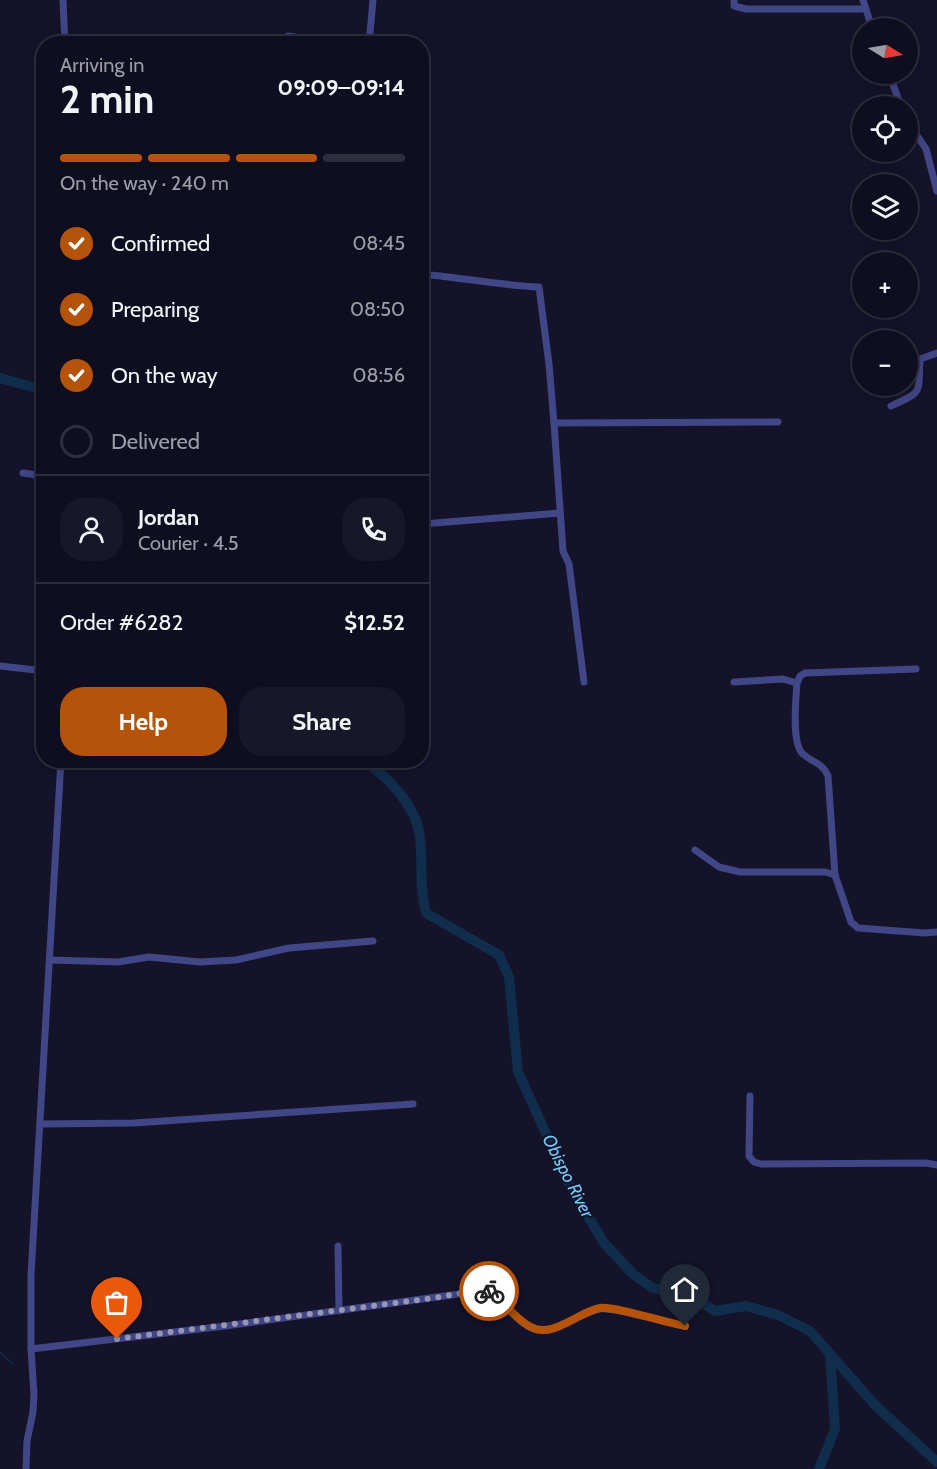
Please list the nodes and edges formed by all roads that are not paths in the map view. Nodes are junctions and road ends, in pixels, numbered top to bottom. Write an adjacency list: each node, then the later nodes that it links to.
1 (63, 0): 7 (street)
2 (374, 0): 8 (street)
3 (734, 0): 5 (street)
4 (863, 0): 5 (street)
5 (865, 9): 6 (street)
6 (868, 18)
7 (65, 36)
8 (370, 36)
9 (918, 137): 10 (street)
10 (937, 191)
11 (429, 275): 15 (street)
12 (937, 353): 13 (street)
13 (891, 405)
14 (778, 422): 15 (street)
15 (554, 423): 18 (street)
16 (23, 473): 17 (street)
17 (36, 475)
18 (560, 513): 19 (street); 23 (street)
19 (429, 523)
20 (0, 666): 22 (street)
21 (916, 669): 25 (street)
22 (36, 670)
23 (584, 682)
24 (734, 682): 25 (street)
25 (797, 683): 28 (street)
26 (60, 768): 31 (street)
27 (695, 850): 28 (street)
28 (835, 875): 29 (street)
29 (937, 932)
30 (373, 941): 31 (street)
31 (50, 960): 34 (street)
32 (750, 1095): 35 (street)
33 (413, 1104): 34 (street)
34 (40, 1124): 39 (street)
35 (937, 1165)
36 (338, 1246): 37 (street)
37 (339, 1311): 38 (street); 39 (street)
38 (685, 1326)
39 (31, 1349): 40 (street)
40 (26, 1469)

